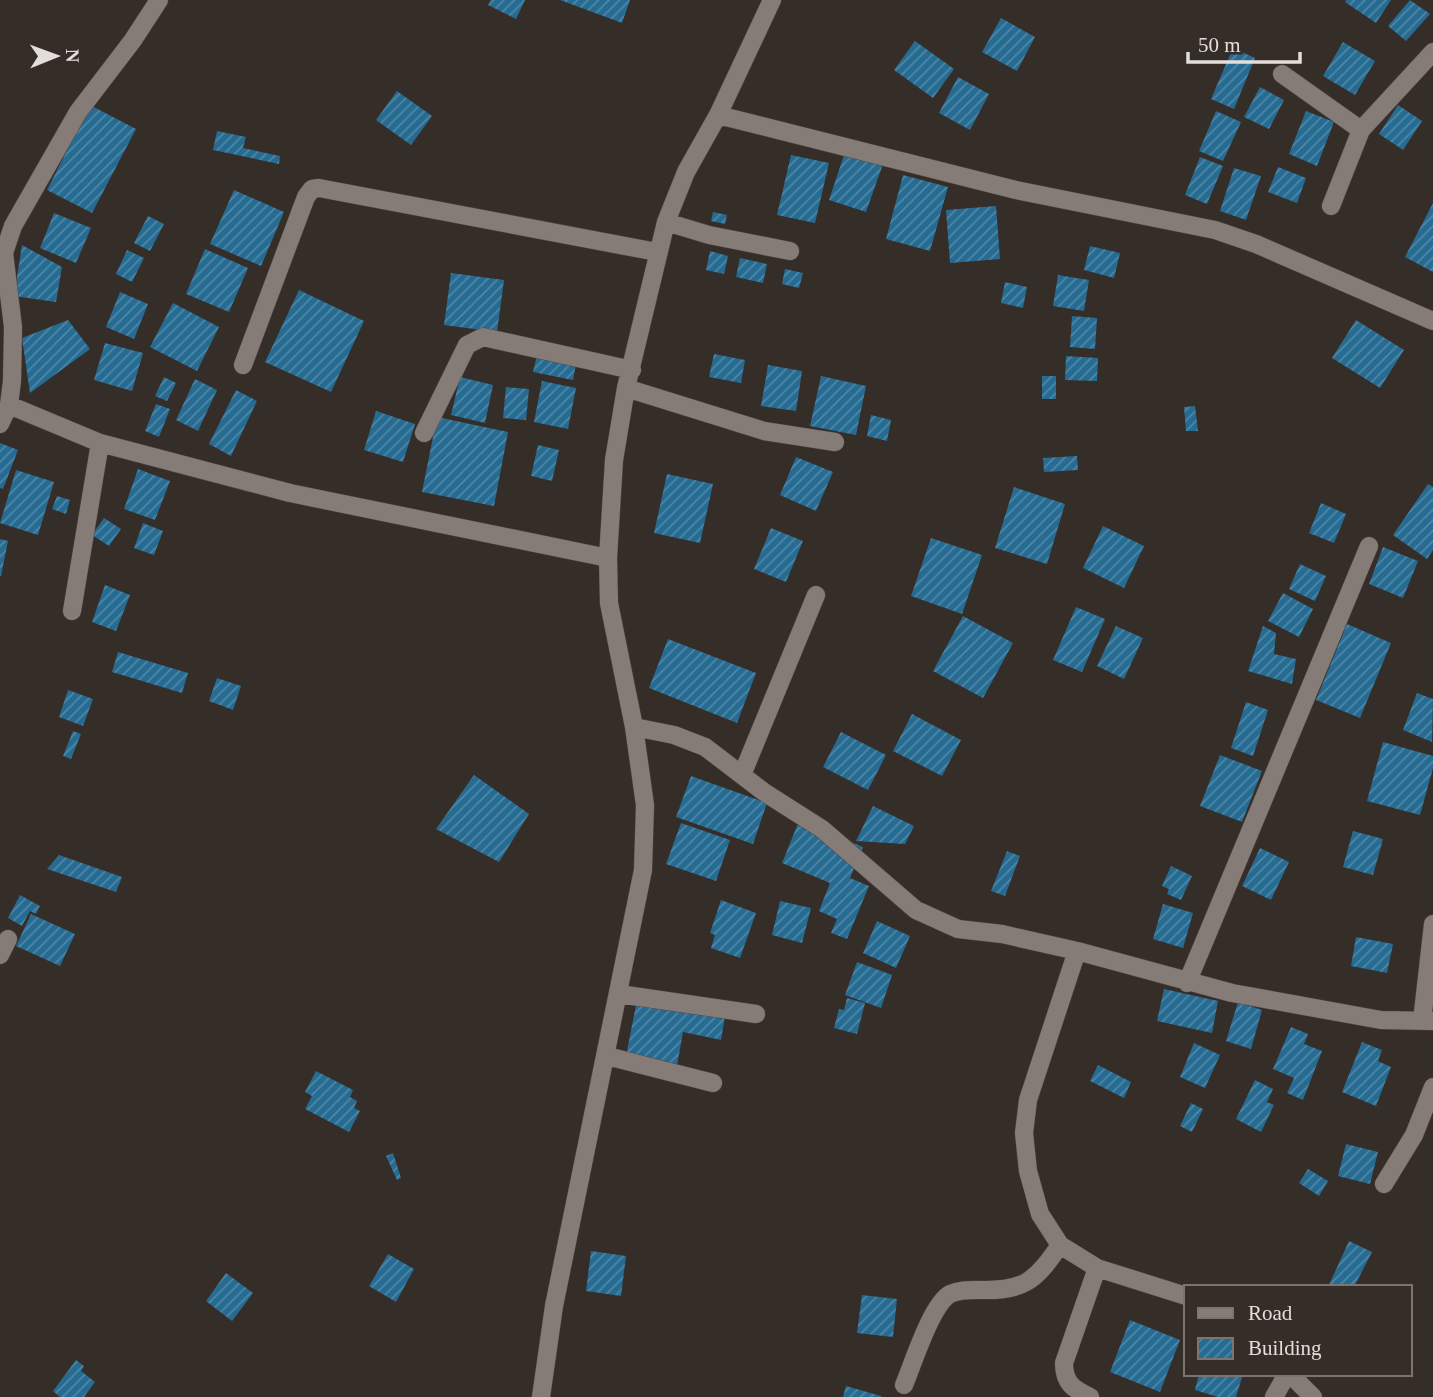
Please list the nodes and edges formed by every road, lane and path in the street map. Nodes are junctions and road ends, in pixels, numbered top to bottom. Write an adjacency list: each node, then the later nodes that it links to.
1 (159, 0): 15 (street)
2 (772, 0): 5 (street)
3 (1433, 52): 6 (street)
4 (1282, 74): 6 (street)
5 (718, 115): 8 (street); 11 (street)
6 (1361, 130): 7 (street)
7 (1331, 206)
8 (666, 222): 9 (street); 10 (street)
9 (790, 251)
10 (657, 252): 12 (street); 13 (street)
11 (1433, 321)
12 (243, 365)
13 (632, 370): 14 (street); 17 (street)
14 (626, 388): 18 (street); 21 (street)
15 (9, 405): 16 (street); 19 (street)
16 (0, 424)
17 (424, 433)
18 (835, 442)
19 (100, 443): 21 (street); 23 (street)
20 (1369, 546): 28 (street)
21 (608, 558): 24 (street)
22 (816, 595): 25 (street)
23 (72, 611)
24 (634, 727): 25 (street); 29 (street)
25 (742, 775): 27 (street)
26 (1433, 924): 31 (street)
27 (1077, 951): 28 (street); 36 (street)
28 (1187, 983): 31 (street)
29 (619, 994): 30 (street); 32 (street)
30 (756, 1014)
31 (1427, 1021)
32 (607, 1056): 33 (street); 42 (street)
33 (713, 1083)
34 (1433, 1087): 35 (street)
35 (1384, 1184)
36 (1060, 1245): 37 (street); 41 (street)
37 (1097, 1268): 38 (street); 43 (street)
38 (1184, 1295)
39 (1288, 1376): 44 (street)
40 (1291, 1376): 45 (street)
41 (904, 1385)
42 (541, 1397)
43 (1090, 1397)
44 (1274, 1397)
45 (1313, 1397)

